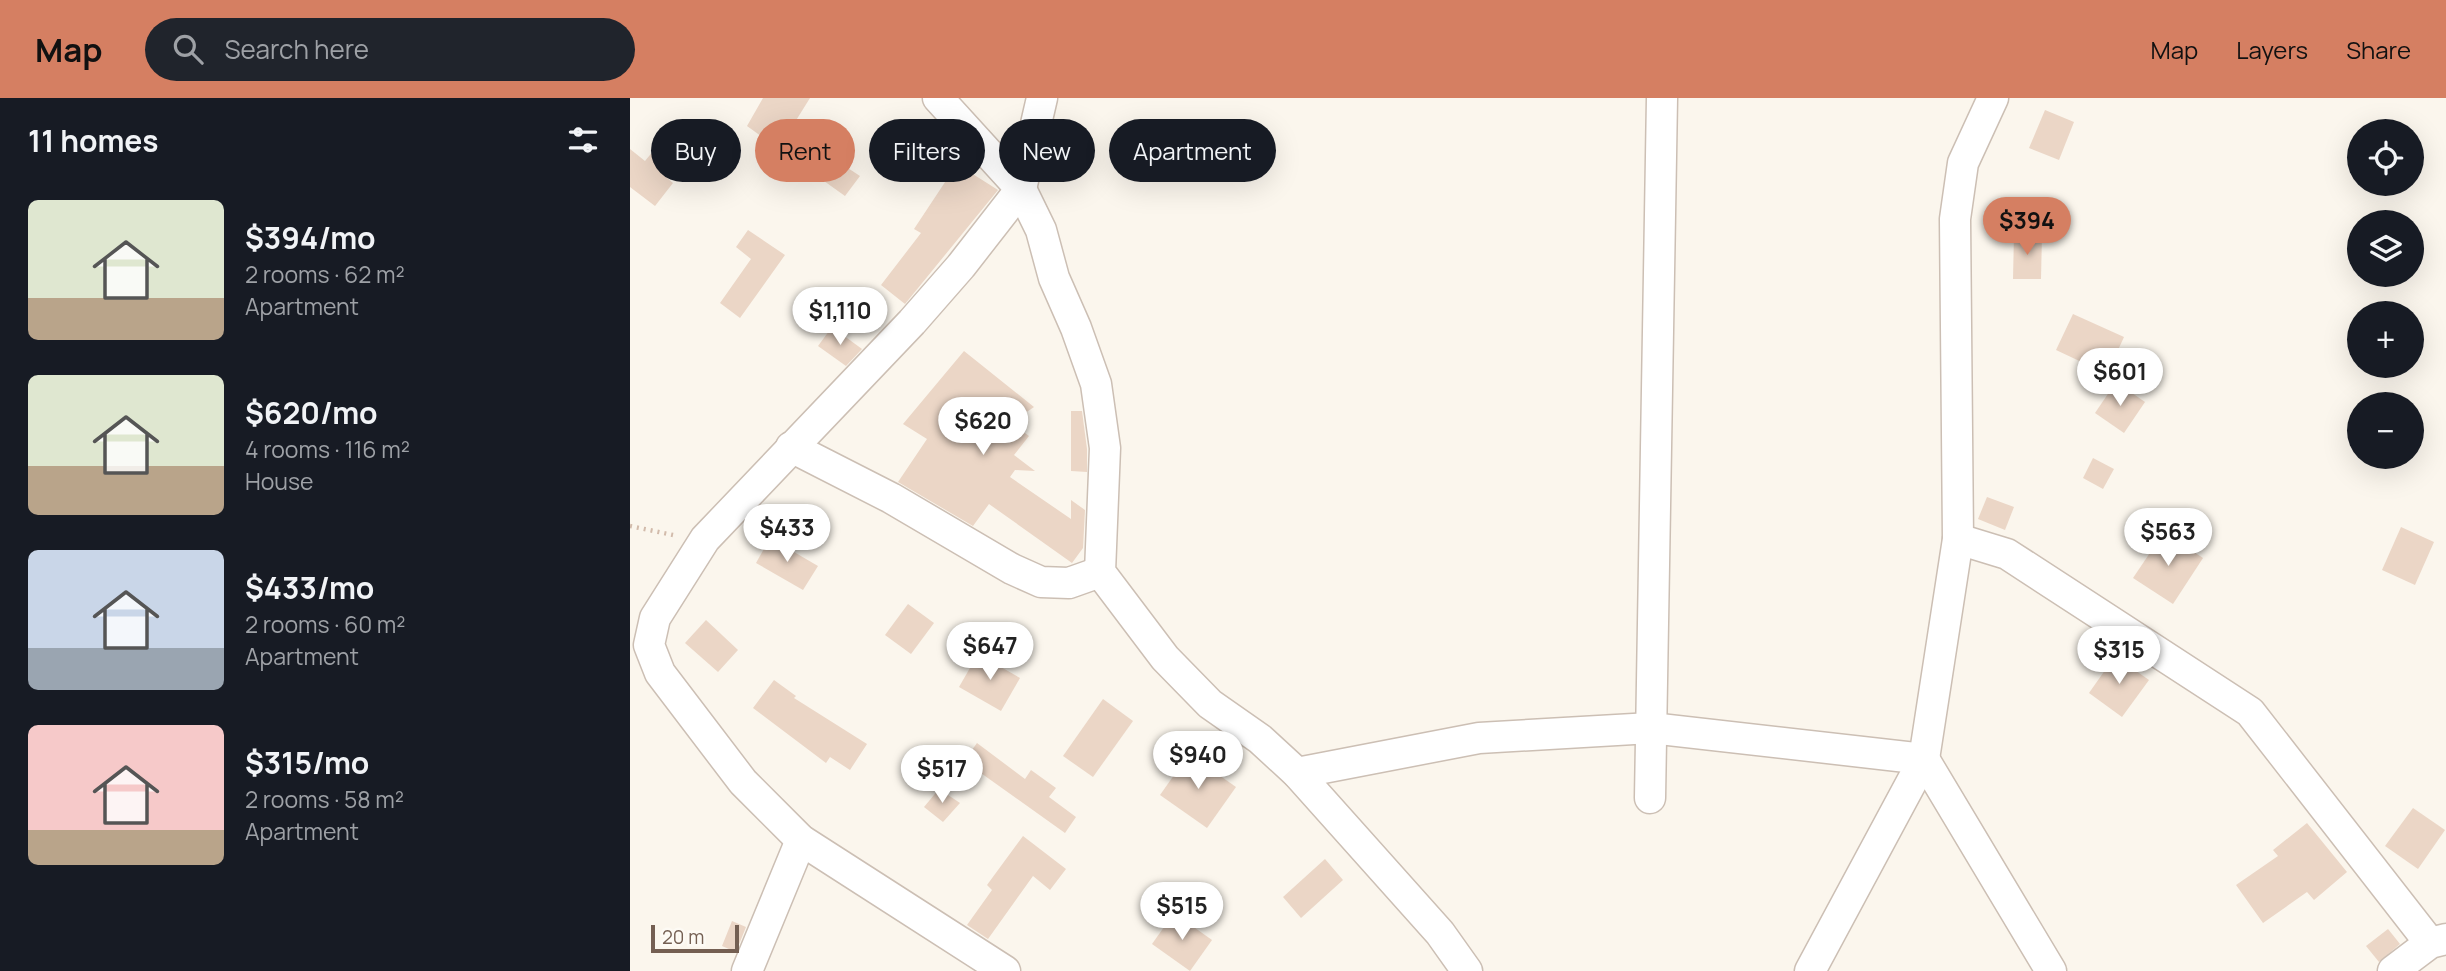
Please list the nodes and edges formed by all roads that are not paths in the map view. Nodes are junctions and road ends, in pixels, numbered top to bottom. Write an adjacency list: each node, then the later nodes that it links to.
1 (938, 98): 5 (street)
2 (1042, 98): 5 (street)
3 (1662, 98): 9 (street)
4 (1993, 98): 7 (street)
5 (1021, 189): 6 (street); 8 (street)
6 (790, 447): 8 (street); 13 (street)
7 (1958, 539): 10 (street); 14 (street)
8 (1100, 572): 11 (street)
9 (1651, 728): 10 (street); 11 (street); 12 (street)
10 (1924, 759): 18 (street); 19 (street)
11 (1297, 773): 17 (street)
12 (1650, 798)
13 (802, 840): 15 (street); 16 (street)
14 (2438, 941): 20 (street)
15 (747, 971)
16 (1005, 971)
17 (1467, 971)
18 (1810, 971)
19 (2052, 971)
20 (2393, 971)

